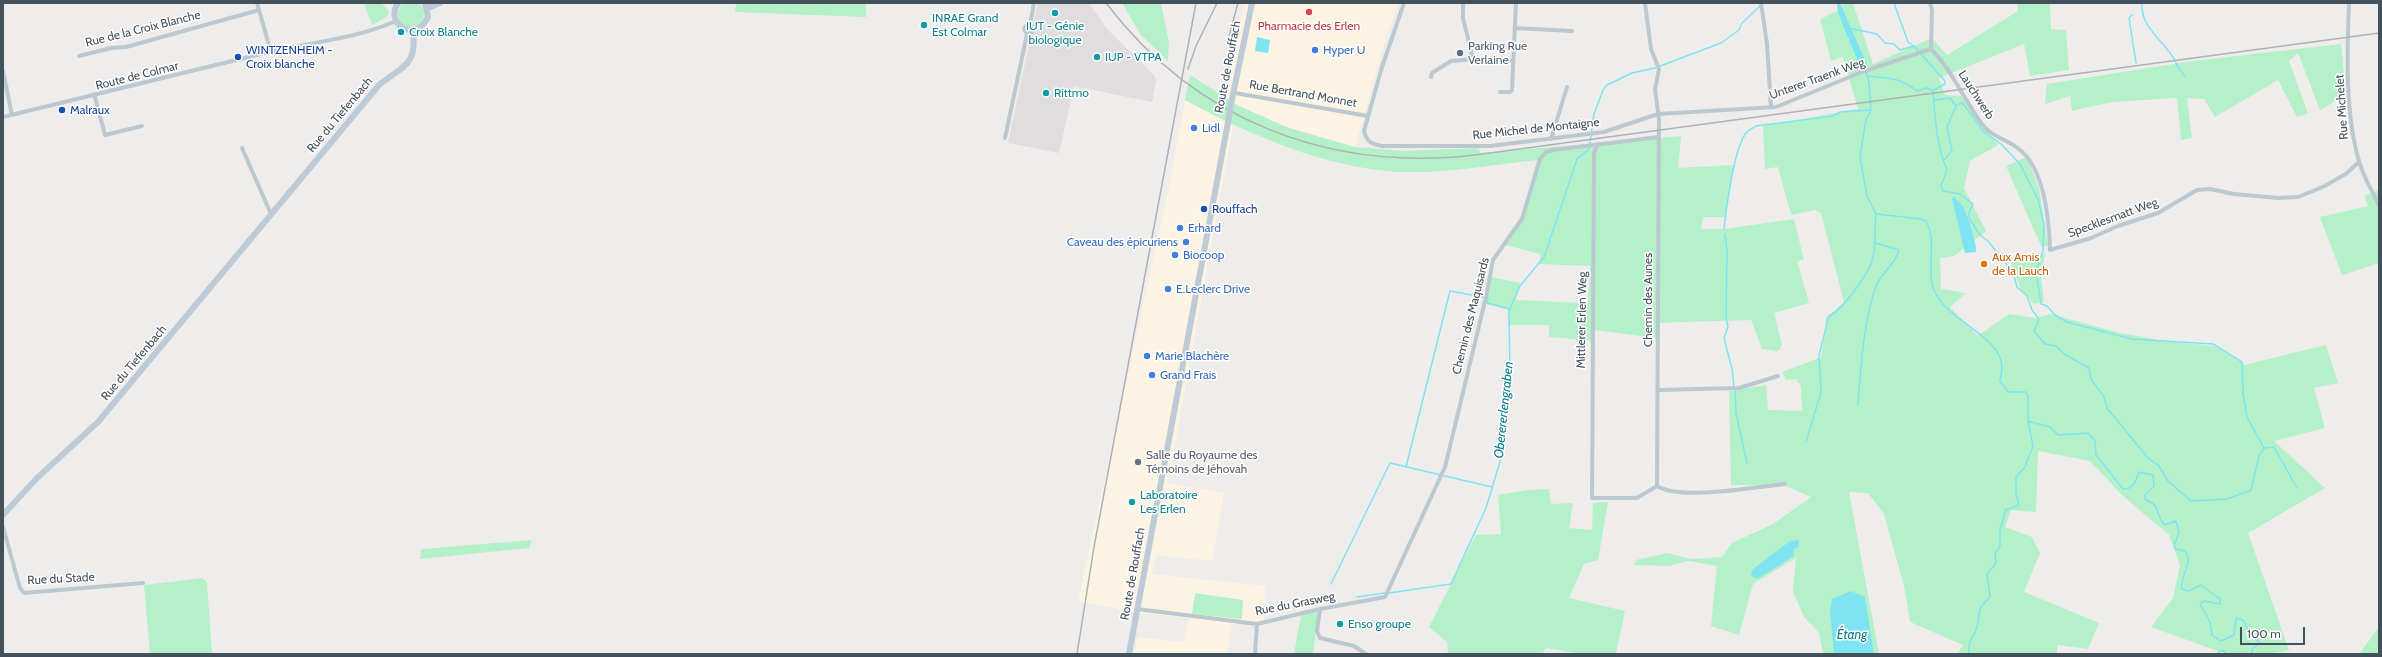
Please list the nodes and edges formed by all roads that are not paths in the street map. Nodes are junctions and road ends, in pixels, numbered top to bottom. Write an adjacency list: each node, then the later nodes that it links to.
1 (257, 3): 14 (street)
2 (440, 3): 13 (main road)
3 (1034, 3): 37 (street)
4 (1252, 3): 28 (main road, Route de Rouffach)
5 (1404, 3): 33 (street)
6 (1463, 3): 22 (street)
7 (1516, 3): 16 (street)
8 (1645, 3): 31 (street, Chemin des Aunes)
9 (1761, 3): 30 (street)
10 (1930, 3): 19 (street)
11 (2349, 3): 41 (street, Rue Michelet)
12 (395, 4): 15 (main road)
13 (426, 6): 17 (main road)
14 (260, 10): 20 (street); 21 (street, Rue de la Croix Blanche)
15 (396, 21): 17 (main road); 20 (street, Route de Colmar)
16 (1515, 28): 18 (street); 23 (street)
17 (413, 30): 43 (main road, Rue du Tiefenbach)
18 (1572, 30)
19 (1931, 48): 30 (street, Unterer Traenk Weg); 44 (street, Lauchwerb)
20 (272, 51): 29 (street, Route de Colmar)
21 (79, 56)
22 (1473, 59): 23 (street); 25 (street)
23 (1513, 62): 27 (street)
24 (3, 71): 32 (street)
25 (1431, 77)
26 (1568, 88): 38 (street)
27 (1500, 92)
28 (1235, 93): 33 (street, Rue Bertrand Monnet); 54 (main road, Route de Rouffach, bridge)
29 (95, 97): 32 (street, Route de Colmar); 35 (street)
30 (1771, 107): 31 (street, Unterer Traenk Weg)
31 (1658, 114): 36 (street, Chemin des Aunes); 38 (street, Rue Michel de Montaigne)
32 (12, 115): 34 (street, Route de Colmar)
33 (1368, 116): 38 (street, Rue Michel de Montaigne)
34 (3, 117)
35 (142, 126)
36 (1659, 137): 39 (street, Chemin des Maquisards); 46 (street, Chemin des Aunes)
37 (1005, 138)
38 (1551, 139)
39 (1598, 143): 48 (street, Mittlerer Erlen Weg); 52 (street, Chemin des Maquisards)
40 (242, 148): 43 (street)
41 (2359, 162): 42 (street, Rue Michelet); 44 (street, Specklesmatt Weg)
42 (2379, 205)
43 (271, 214): 49 (main road, Rue du Tiefenbach)
44 (2050, 250)
45 (1778, 376): 46 (street)
46 (1658, 390): 48 (street, Chemin des Aunes)
47 (1785, 484): 48 (street)
48 (1657, 486)
49 (3, 515)
50 (3, 527): 51 (street, Rue du Stade)
51 (143, 583)
52 (1385, 597): 53 (street, Rue du Grasweg)
53 (1320, 608): 55 (street, Rue du Grasweg); 58 (street)
54 (1137, 610): 55 (street, Rue du Grasweg); 56 (main road, Route de Rouffach)
55 (1257, 624): 57 (street)
56 (1129, 654)
57 (1255, 654)
58 (1366, 654)

